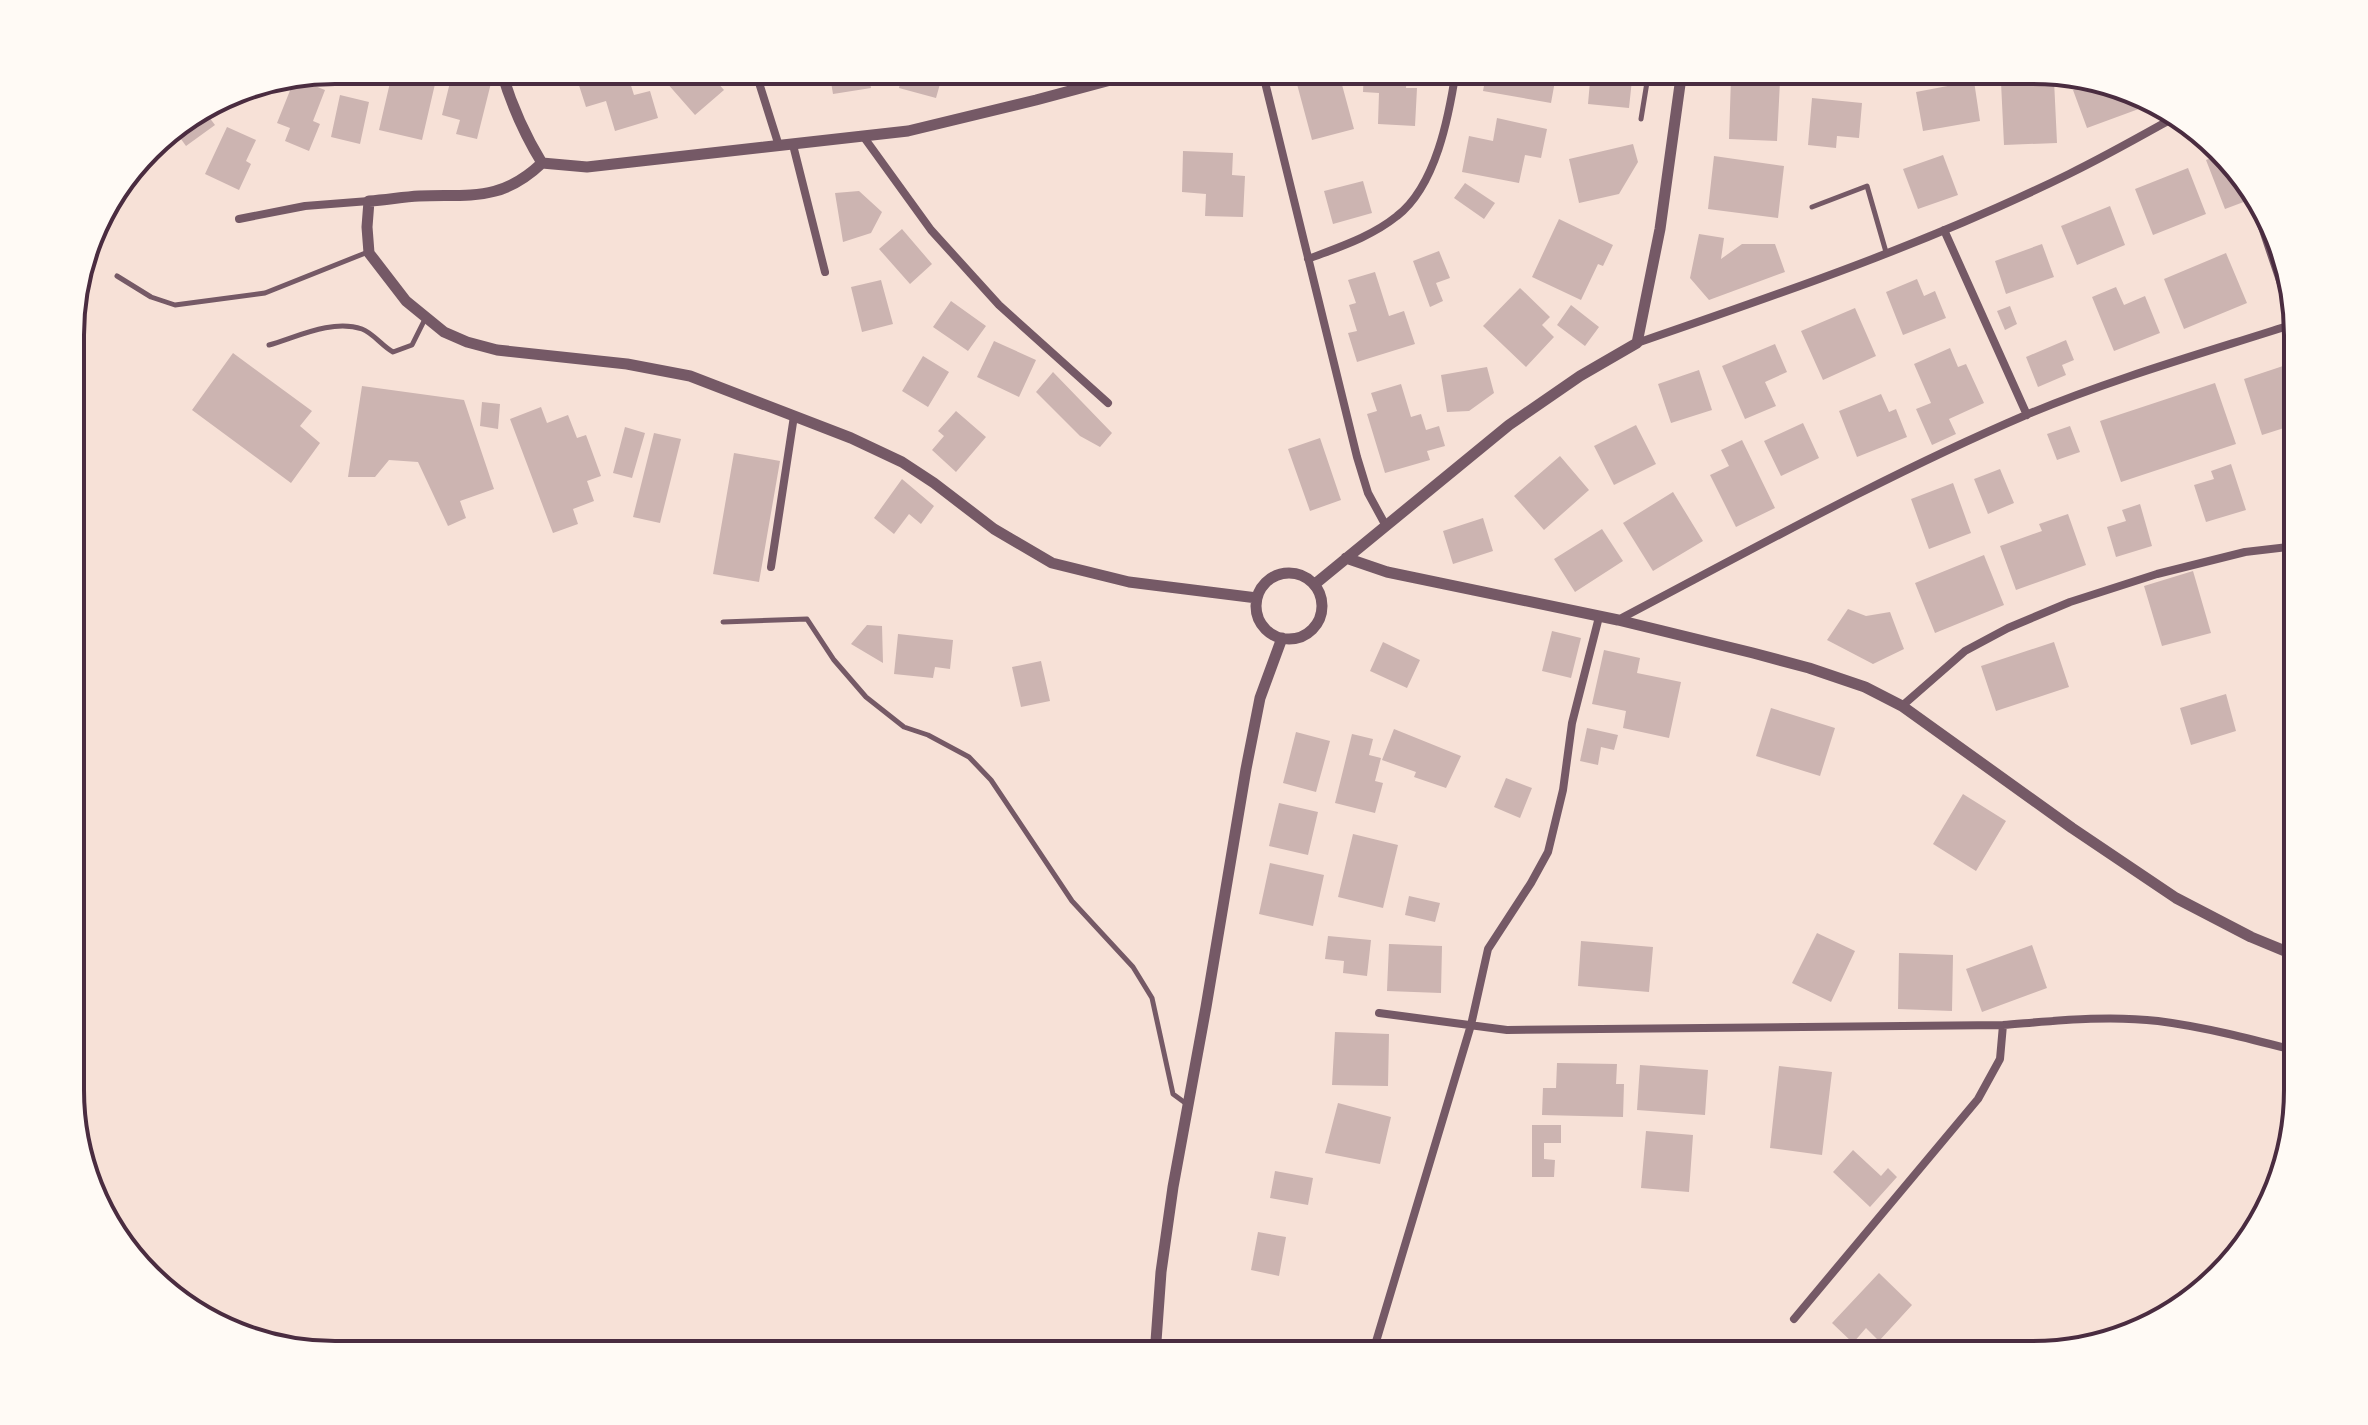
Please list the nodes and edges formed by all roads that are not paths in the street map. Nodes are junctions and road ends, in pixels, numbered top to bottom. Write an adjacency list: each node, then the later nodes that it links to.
1 (505, 84): 13 (street)
2 (759, 84): 12 (street)
3 (1097, 84): 10 (street)
4 (1265, 84): 20 (street)
5 (1453, 84): 20 (street)
6 (1647, 84): 8 (lane)
7 (1680, 84): 25 (street)
8 (1641, 119)
9 (2165, 122): 17 (street)
10 (863, 136): 11 (street); 27 (street)
11 (793, 145): 12 (street); 21 (street)
12 (779, 146): 13 (street)
13 (542, 163): 14 (street)
14 (369, 201): 16 (street); 18 (street)
15 (1812, 207): 19 (lane)
16 (239, 219)
17 (1944, 230): 19 (street); 28 (street)
18 (369, 251): 22 (lane); 23 (street)
19 (1886, 252): 25 (street)
20 (1308, 259): 30 (street)
21 (825, 272)
22 (117, 276)
23 (426, 317): 26 (lane); 29 (street)
24 (2283, 328): 28 (street)
25 (1637, 343): 30 (street)
26 (269, 345)
27 (1108, 403)
28 (2027, 415): 37 (street)
29 (794, 416): 33 (street); 35 (street)
30 (1386, 526): 32 (street)
31 (2283, 548): 40 (street)
32 (1346, 558): 34 (street); 36 (street)
33 (771, 567)
34 (1315, 584): 35 (street); 39 (street)
35 (1257, 598): 39 (street)
36 (1599, 617): 37 (street); 43 (street)
37 (1618, 620): 40 (street)
38 (723, 622): 46 (lane)
39 (1282, 638): 46 (street)
40 (1902, 706): 41 (street)
41 (2283, 950)
42 (1379, 1013): 43 (street)
43 (1471, 1025): 44 (street); 48 (street)
44 (2003, 1025): 45 (street); 47 (street)
45 (2283, 1047)
46 (1188, 1105): 49 (street)
47 (1794, 1319)
48 (1376, 1340)
49 (1156, 1341)

